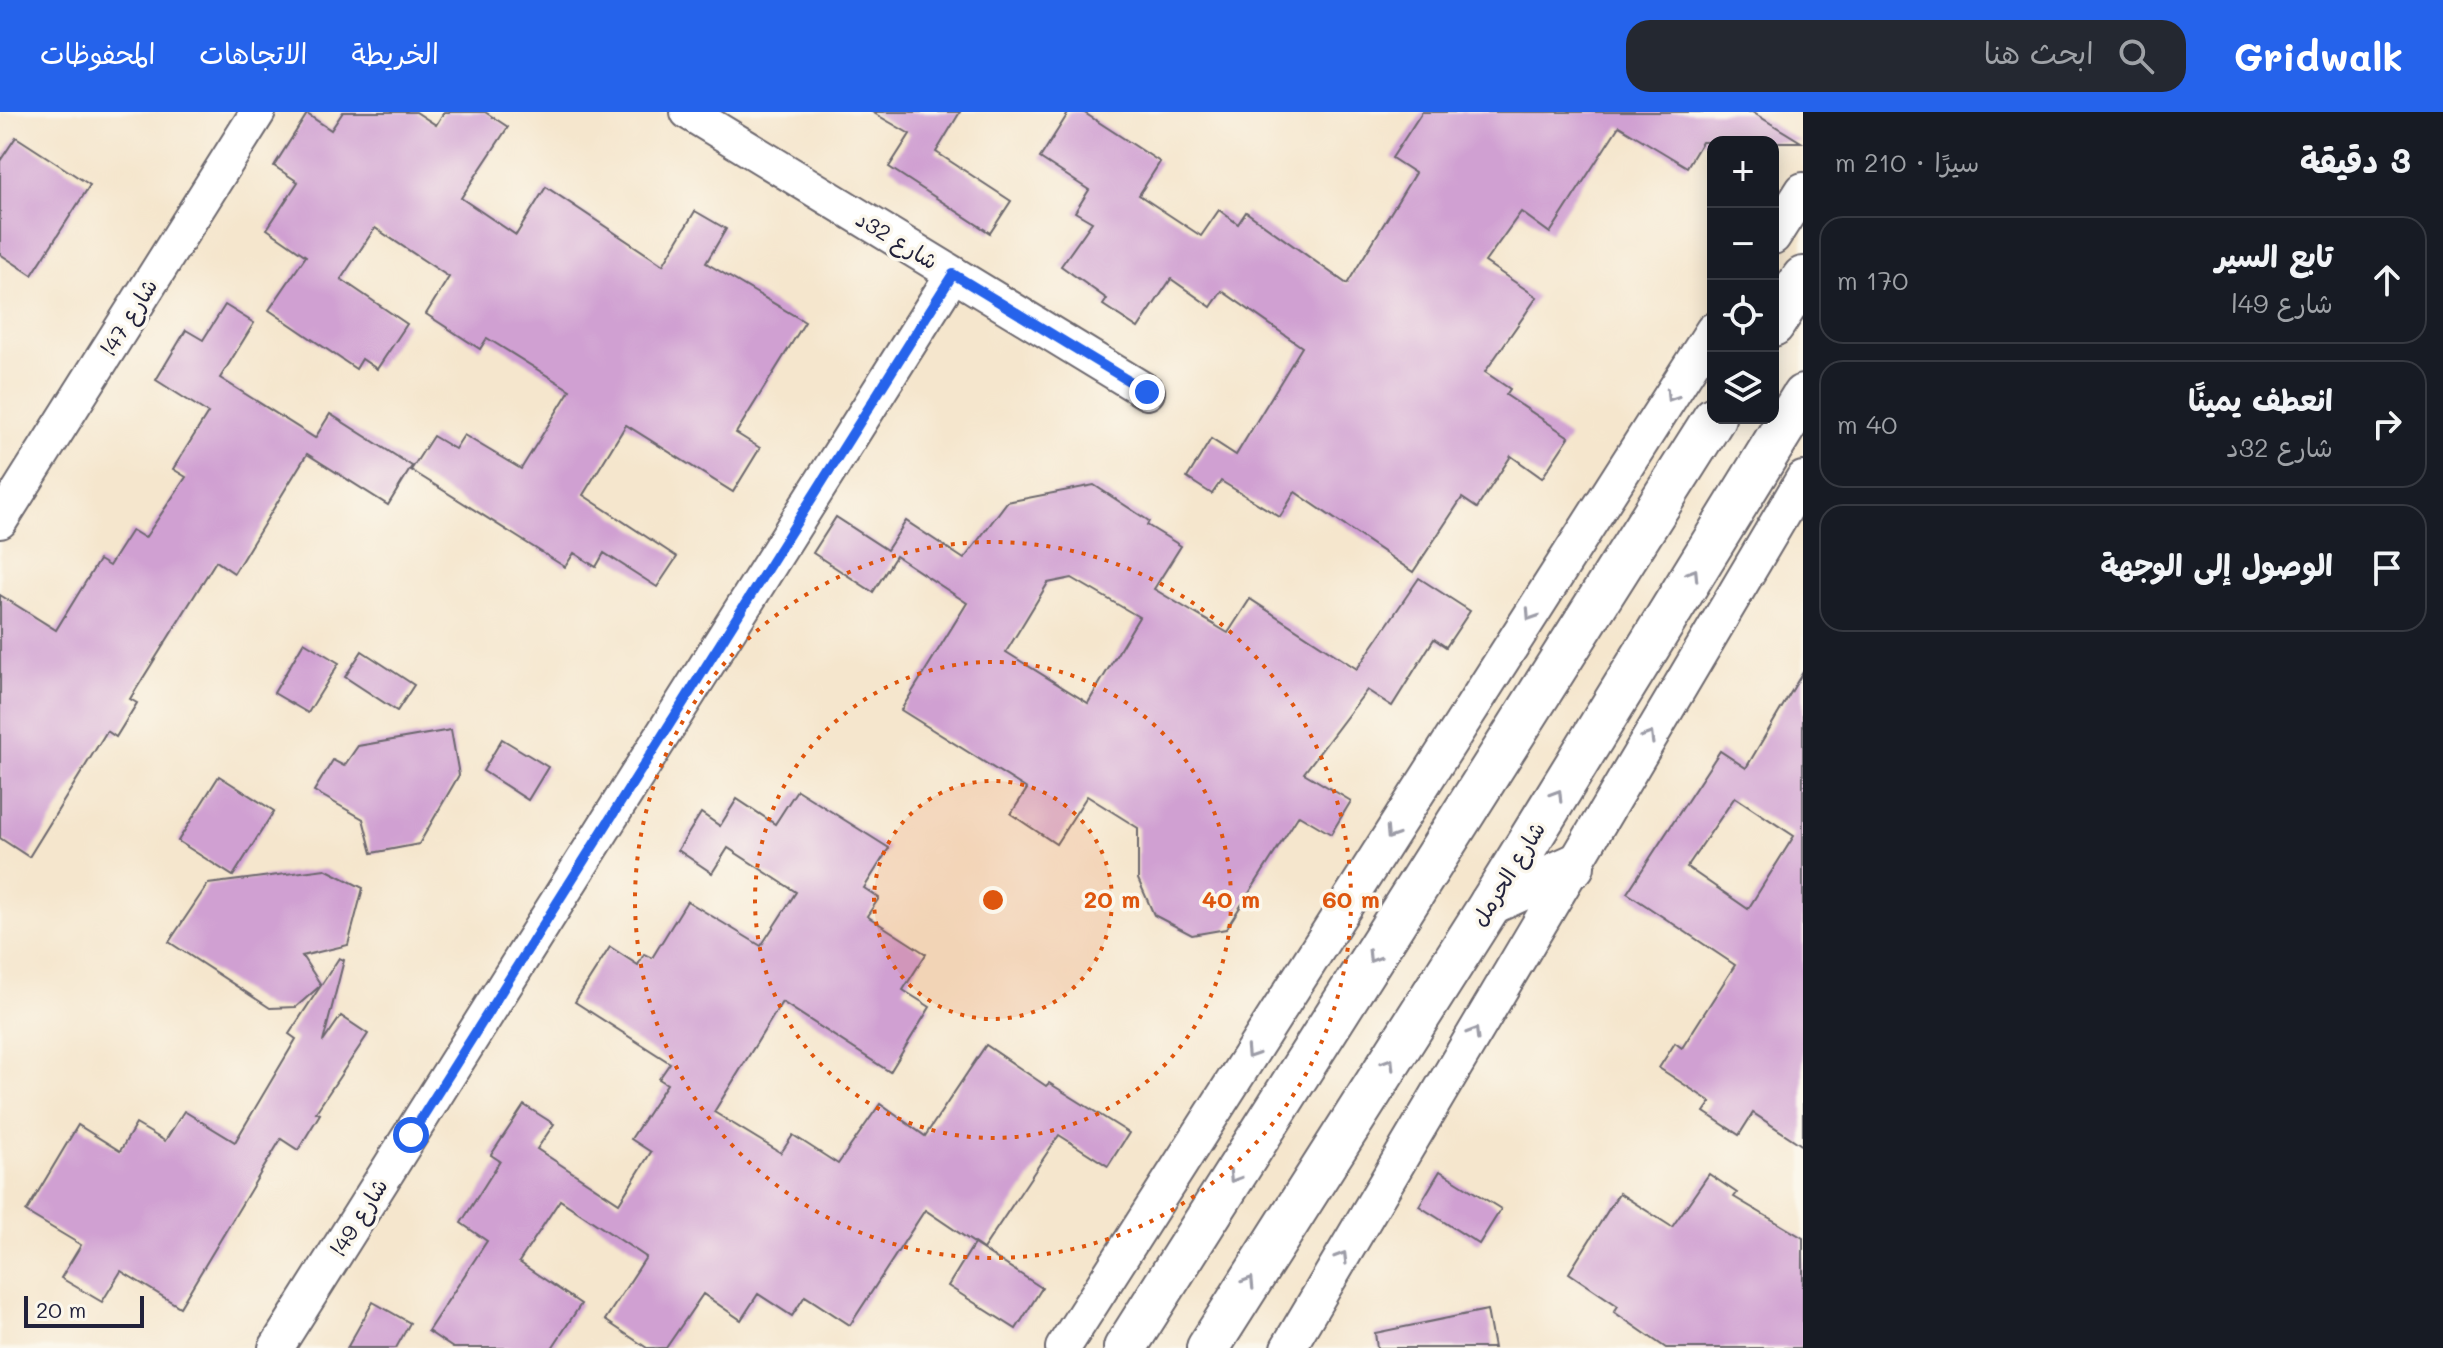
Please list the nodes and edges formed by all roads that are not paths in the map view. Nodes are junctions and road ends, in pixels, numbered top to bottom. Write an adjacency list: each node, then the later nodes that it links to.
1 (258, 112): 13 (street, شارع 47ا)
2 (688, 112): 5 (street, شارع 32د)
3 (1803, 190): 4 (street)
4 (1779, 228)
5 (953, 274): 9 (street, شارع 32د); 16 (street, شارع 49ا)
6 (1803, 278): 7 (street)
7 (1779, 316)
8 (1707, 339): 17 (street, one-way to 17)
9 (1147, 392)
10 (1803, 396): 15 (street, شارع الحرمل, one-way to 10)
11 (1710, 424): 18 (street, one-way to 18)
12 (1803, 479): 14 (street, one-way to 12)
13 (0, 521)
14 (1573, 866): 15 (street); 20 (street, one-way to 14)
15 (1491, 903): 19 (street, شارع الحرمل, one-way to 15)
16 (276, 1348)
17 (1063, 1348)
18 (1125, 1348)
19 (1208, 1348)
20 (1288, 1348)

